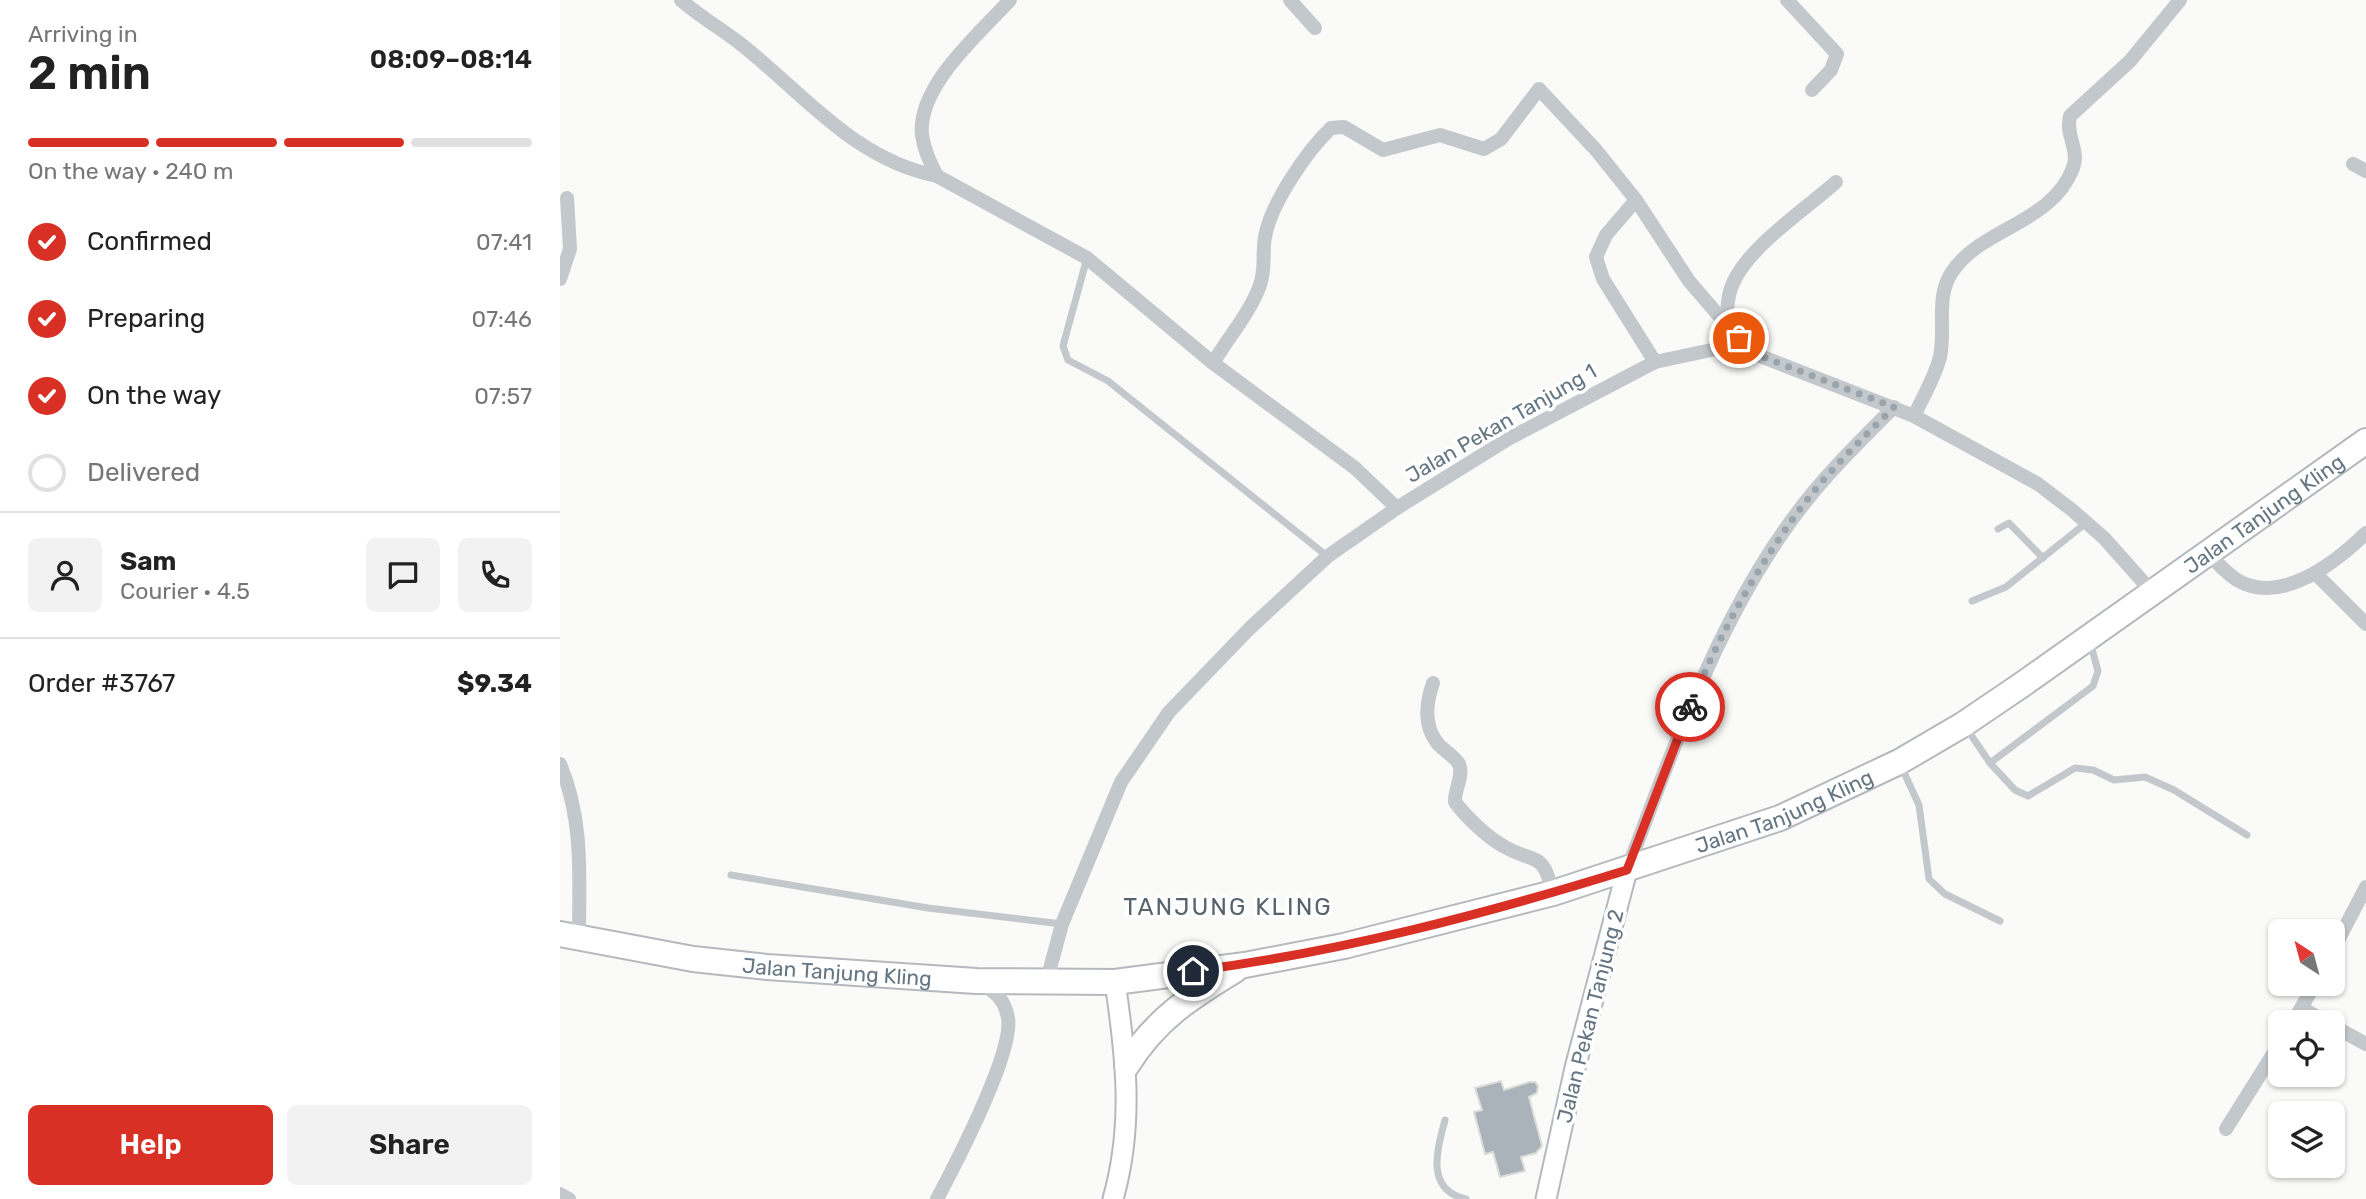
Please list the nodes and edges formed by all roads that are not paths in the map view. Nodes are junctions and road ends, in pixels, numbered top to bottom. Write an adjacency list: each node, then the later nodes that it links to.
1 (681, 0): 8 (street)
2 (1010, 0): 8 (street)
3 (1290, 0): 6 (street)
4 (1787, 0): 7 (street)
5 (2174, 2): 19 (street)
6 (1315, 28)
7 (1812, 90)
8 (937, 176): 12 (street)
9 (1836, 182): 14 (street)
10 (568, 198): 13 (street)
11 (1636, 200): 14 (street); 16 (street); 17 (street)
12 (1087, 258): 17 (street); 26 (lane)
13 (560, 279)
14 (1727, 324): 15 (street)
15 (1750, 352): 16 (street, Jalan Pekan Tanjung 1); 18 (street, Jalan Pekan Tanjung 1)
16 (1655, 362): 21 (street, Jalan Pekan Tanjung 1)
17 (1213, 363): 21 (street)
18 (1894, 407): 19 (street, Jalan Pekan Tanjung 1); 39 (street, Jalan Pekan Tanjung 2)
19 (1914, 416): 22 (street, Jalan Pekan Tanjung 1)
20 (2366, 442): 25 (highway, Jalan Tanjung Kling)
21 (1396, 508): 26 (street, Jalan Pekan Tanjung 1)
22 (2087, 522): 27 (lane); 29 (street, Jalan Pekan Tanjung 1)
23 (1998, 529): 27 (lane)
24 (2366, 533): 28 (street)
25 (2209, 554): 28 (street); 29 (highway, Jalan Tanjung Kling)
26 (1328, 556): 44 (street, Jalan Pekan Tanjung 1)
27 (2043, 558): 30 (lane)
28 (2315, 573): 31 (street)
29 (2153, 593): 32 (highway, Jalan Tanjung Kling)
30 (1972, 601)
31 (2366, 624)
32 (2088, 638): 34 (highway, Jalan Tanjung Kling); 36 (lane)
33 (1433, 683): 42 (street)
34 (1964, 724): 35 (highway, Jalan Tanjung Kling); 36 (lane)
35 (1899, 762): 39 (highway, Jalan Tanjung Kling); 43 (lane)
36 (1990, 763): 38 (lane)
37 (560, 764): 46 (street)
38 (2247, 835)
39 (1627, 870): 42 (highway, Jalan Tanjung Kling); 65 (street, Jalan Pekan Tanjung 2)
40 (731, 875): 44 (lane)
41 (2366, 887): 45 (street)
42 (1553, 893): 47 (highway, Jalan Tanjung Kling)
43 (2000, 921)
44 (1062, 924): 48 (street, Jalan Pekan Tanjung 1)
45 (2345, 927)
46 (570, 935): 49 (highway, Jalan Tanjung Kling)
47 (1245, 965): 50 (highway, Jalan Tanjung Kling); 57 (highway)
48 (1047, 980): 49 (highway, Jalan Tanjung Kling); 50 (highway, Jalan Tanjung Kling)
49 (976, 981): 62 (street)
50 (1115, 982): 57 (street)
51 (2308, 996): 52 (street)
52 (2302, 1008): 53 (street)
53 (2305, 1010)
54 (2345, 1033): 55 (street)
55 (2366, 1045)
56 (2268, 1062): 59 (street)
57 (1128, 1065): 63 (street)
58 (1445, 1120): 64 (lane)
59 (2226, 1129)
60 (560, 1194): 61 (street)
61 (569, 1199)
62 (937, 1199)
63 (1113, 1199)
64 (1466, 1199)
65 (1546, 1199)

